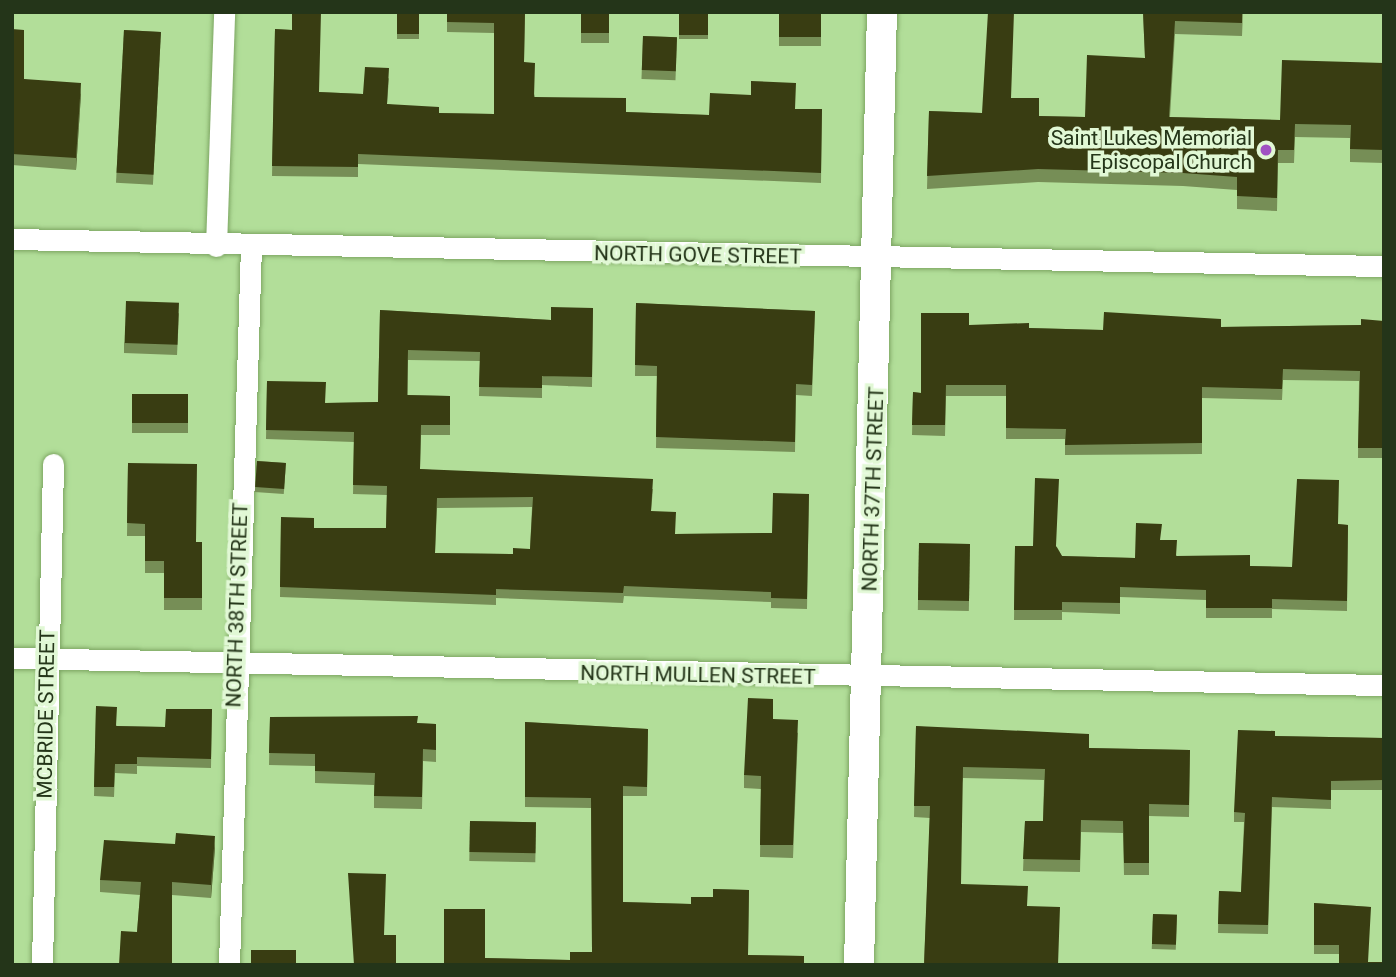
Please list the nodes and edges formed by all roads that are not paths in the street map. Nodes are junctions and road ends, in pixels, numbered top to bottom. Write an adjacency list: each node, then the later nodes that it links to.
1 (224, 12): 4 (street)
2 (882, 12): 6 (street, NORTH 37TH STREET)
3 (12, 239): 4 (street, NORTH GOVE STREET)
4 (216, 246): 5 (street, NORTH GOVE STREET)
5 (251, 246): 6 (street, NORTH GOVE STREET); 11 (street, NORTH 38TH STREET)
6 (881, 259): 7 (street, NORTH GOVE STREET); 12 (street, NORTH 37TH STREET)
7 (1384, 265)
8 (53, 464): 10 (street, MCBRIDE STREET)
9 (12, 658): 10 (street, NORTH MULLEN STREET)
10 (47, 659): 11 (street, NORTH MULLEN STREET); 14 (street, MCBRIDE STREET)
11 (235, 664): 12 (street, NORTH MULLEN STREET); 15 (street, NORTH 38TH STREET)
12 (868, 679): 13 (street, NORTH MULLEN STREET); 16 (street, NORTH 37TH STREET)
13 (1384, 685)
14 (42, 965)
15 (229, 965)
16 (859, 965)

